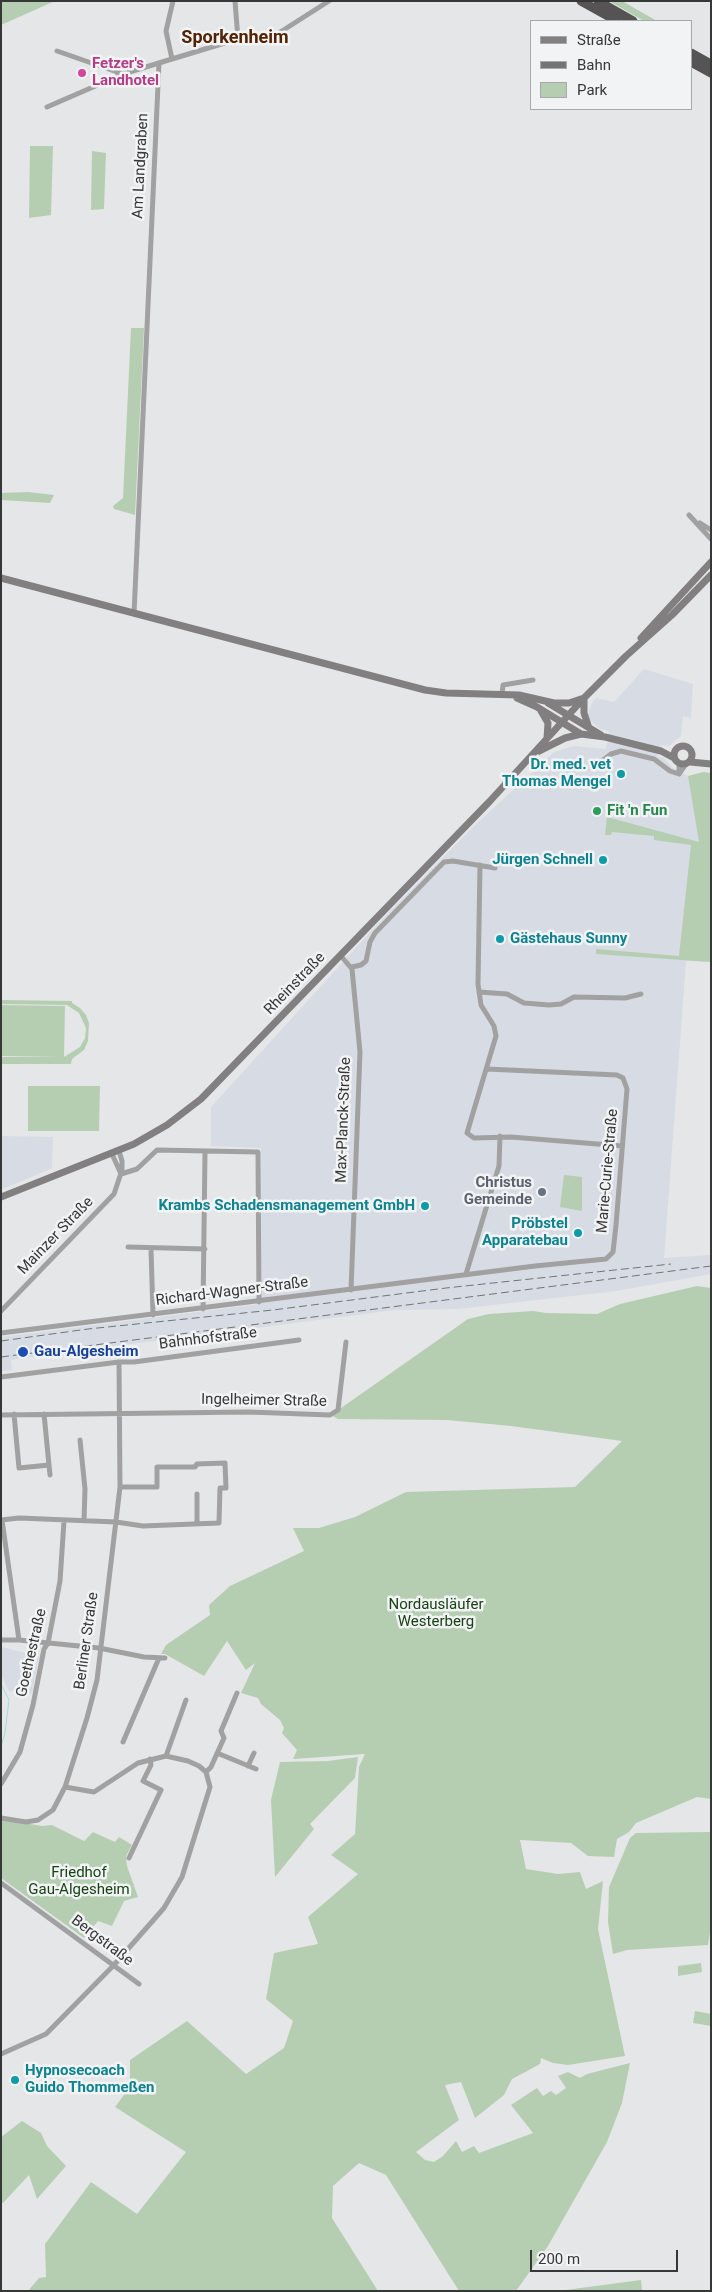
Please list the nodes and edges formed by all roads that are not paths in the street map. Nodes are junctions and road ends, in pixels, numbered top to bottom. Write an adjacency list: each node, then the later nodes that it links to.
1 (174, 1): 11 (street)
2 (235, 1): 8 (street)
3 (329, 1): 8 (street)
4 (581, 1): 6 (highway)
5 (598, 1): 7 (highway)
6 (615, 20)
7 (631, 20)
8 (236, 40): 11 (street)
9 (57, 51): 16 (street)
10 (692, 54): 14 (highway)
11 (172, 58): 13 (street)
12 (692, 63): 15 (highway)
13 (159, 64): 16 (street); 23 (street, Am Landgraben)
14 (711, 64)
15 (711, 73)
16 (123, 74): 17 (street)
17 (47, 107)
18 (711, 530): 19 (street)
19 (711, 539)
20 (711, 562): 24 (main road)
21 (711, 576): 24 (main road)
22 (1, 578): 23 (main road)
23 (134, 614): 26 (main road)
24 (626, 656): 27 (main road, Rheinstraße)
25 (533, 680): 26 (street)
26 (502, 694): 28 (main road); 29 (main road)
27 (584, 698): 28 (main road); 30 (main road, Rheinstraße); 32 (main road)
28 (545, 702): 30 (main road)
29 (537, 707): 31 (main road); 35 (main road)
30 (568, 716): 31 (main road, Rheinstraße); 32 (main road)
31 (562, 724): 33 (main road); 35 (main road, Rheinstraße)
32 (589, 728): 34 (main road)
33 (581, 734): 34 (main road); 38 (main road)
34 (605, 737): 37 (main road)
35 (547, 739): 38 (main road, Rheinstraße)
36 (675, 750): 37 (main road); 39 (main road); 41 (main road)
37 (661, 751): 41 (main road)
38 (534, 753): 45 (main road, Rheinstraße)
39 (692, 754): 41 (main road); 42 (main road)
40 (602, 761): 41 (street)
41 (682, 762): 42 (main road)
42 (710, 764)
43 (480, 865): 44 (street); 46 (street); 47 (street)
44 (495, 868)
45 (341, 956): 46 (street); 53 (main road, Rheinstraße)
46 (352, 967): 60 (street, Max-Planck-Straße)
47 (479, 992): 48 (street); 49 (street)
48 (641, 994)
49 (487, 1069): 50 (street); 51 (street, Marie-Curie-Straße)
50 (500, 1136): 51 (street); 59 (street)
51 (622, 1146): 59 (street, Marie-Curie-Straße)
52 (205, 1152): 54 (street); 58 (street); 61 (street)
53 (115, 1153): 54 (street, Mainzer Straße); 55 (main road, Rheinstraße)
54 (121, 1174): 63 (street, Mainzer Straße)
55 (1, 1196)
56 (128, 1247): 57 (street)
57 (151, 1249): 58 (street); 64 (street)
58 (205, 1249): 62 (street)
59 (466, 1274): 60 (street, Richard-Wagner-Straße)
60 (351, 1290): 61 (street, Richard-Wagner-Straße)
61 (259, 1302): 62 (street, Richard-Wagner-Straße)
62 (203, 1309): 64 (street, Richard-Wagner-Straße)
63 (1, 1312)
64 (153, 1315): 65 (street, Richard-Wagner-Straße)
65 (1, 1333)
66 (299, 1340): 68 (street, Bahnhofstraße)
67 (346, 1342): 73 (street, Ingelheimer Straße)
68 (118, 1362): 69 (street, Bahnhofstraße); 73 (street)
69 (1, 1378)
70 (1, 1414): 71 (street, Ingelheimer Straße)
71 (14, 1414): 72 (street, Ingelheimer Straße); 75 (street)
72 (44, 1414): 73 (street, Ingelheimer Straße); 75 (street)
73 (118, 1414): 77 (street, Berliner Straße)
74 (80, 1440): 81 (street)
75 (49, 1465): 76 (street)
76 (50, 1475)
77 (120, 1487): 82 (street, Berliner Straße); 83 (street)
78 (197, 1494): 83 (street)
79 (2, 1520): 80 (street); 85 (street)
80 (64, 1521): 81 (street); 86 (street, Goethestraße)
81 (84, 1521): 82 (street)
82 (116, 1522): 83 (street); 87 (street, Berliner Straße)
83 (198, 1524)
84 (1, 1640): 85 (street)
85 (19, 1640): 86 (street)
86 (48, 1643): 87 (street); 100 (street, Goethestraße)
87 (99, 1648): 88 (street); 101 (street, Berliner Straße)
88 (159, 1658): 89 (street); 92 (street)
89 (166, 1658)
90 (237, 1693): 93 (street)
91 (186, 1700): 95 (street)
92 (123, 1742)
93 (218, 1753): 97 (street); 99 (street)
94 (254, 1753): 97 (street)
95 (166, 1756): 96 (street); 99 (street)
96 (150, 1759): 101 (street); 103 (street)
97 (248, 1766): 98 (street)
98 (256, 1769)
99 (206, 1772): 105 (street)
100 (1, 1784)
101 (65, 1787): 102 (street, Berliner Straße)
102 (1, 1818)
103 (129, 1858)
104 (1, 1884): 105 (street, Bergstraße)
105 (113, 1966): 106 (street, Bergstraße); 107 (street)
106 (139, 1984)
107 (1, 2054)

